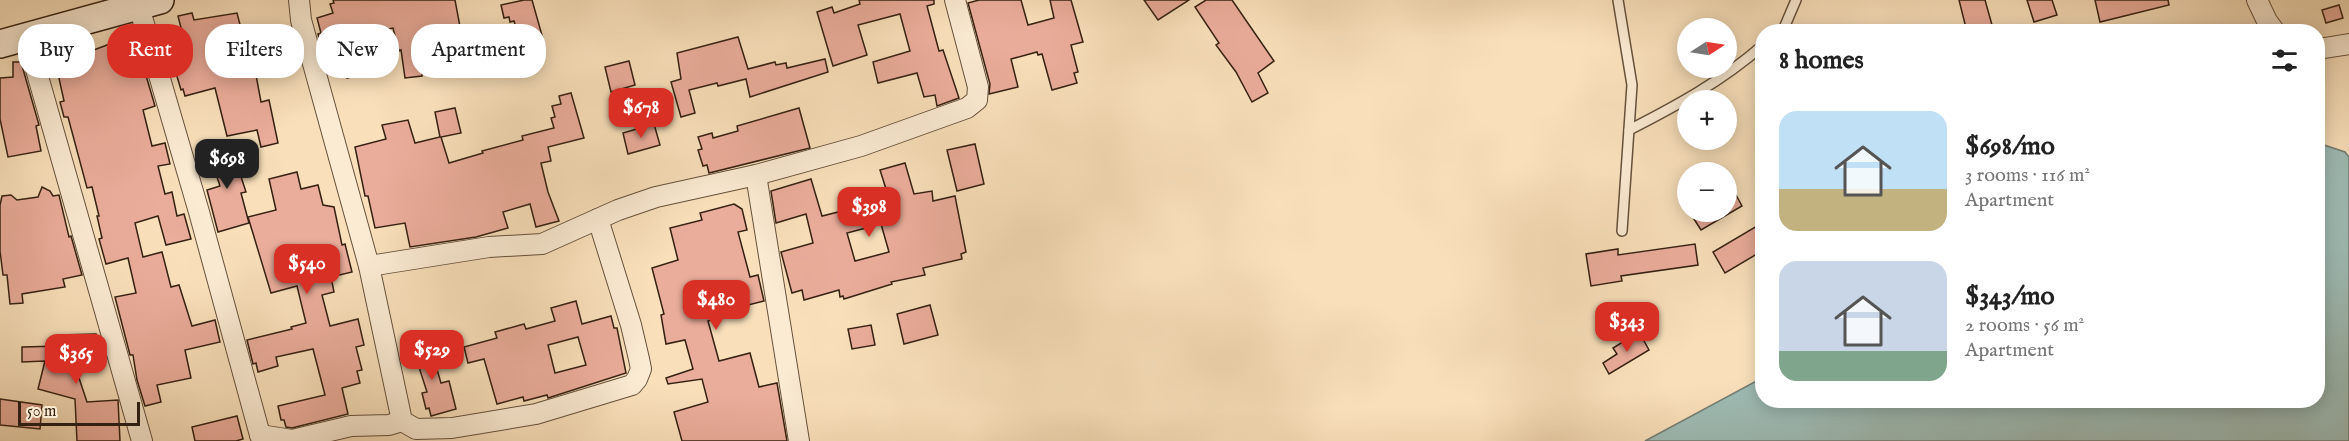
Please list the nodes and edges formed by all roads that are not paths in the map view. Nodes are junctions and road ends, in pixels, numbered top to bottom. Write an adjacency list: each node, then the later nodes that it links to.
1 (299, 0): 20 (street)
2 (955, 0): 17 (street)
3 (1618, 0): 16 (lane)
4 (1796, 0): 8 (lane)
5 (2257, 0): 9 (street)
6 (145, 2): 7 (main road); 22 (street)
7 (73, 24)
8 (1786, 24)
9 (2269, 24)
10 (18, 40): 11 (main road)
11 (0, 44)
12 (2349, 44): 13 (street)
13 (2325, 48)
14 (1755, 52): 16 (lane)
15 (38, 78): 23 (street)
16 (1629, 130): 19 (lane)
17 (756, 175): 18 (street); 24 (street)
18 (598, 219): 20 (street); 21 (street)
19 (1622, 231)
20 (369, 266): 21 (street)
21 (402, 421): 22 (street)
22 (258, 438)
23 (142, 441)
24 (799, 441)

